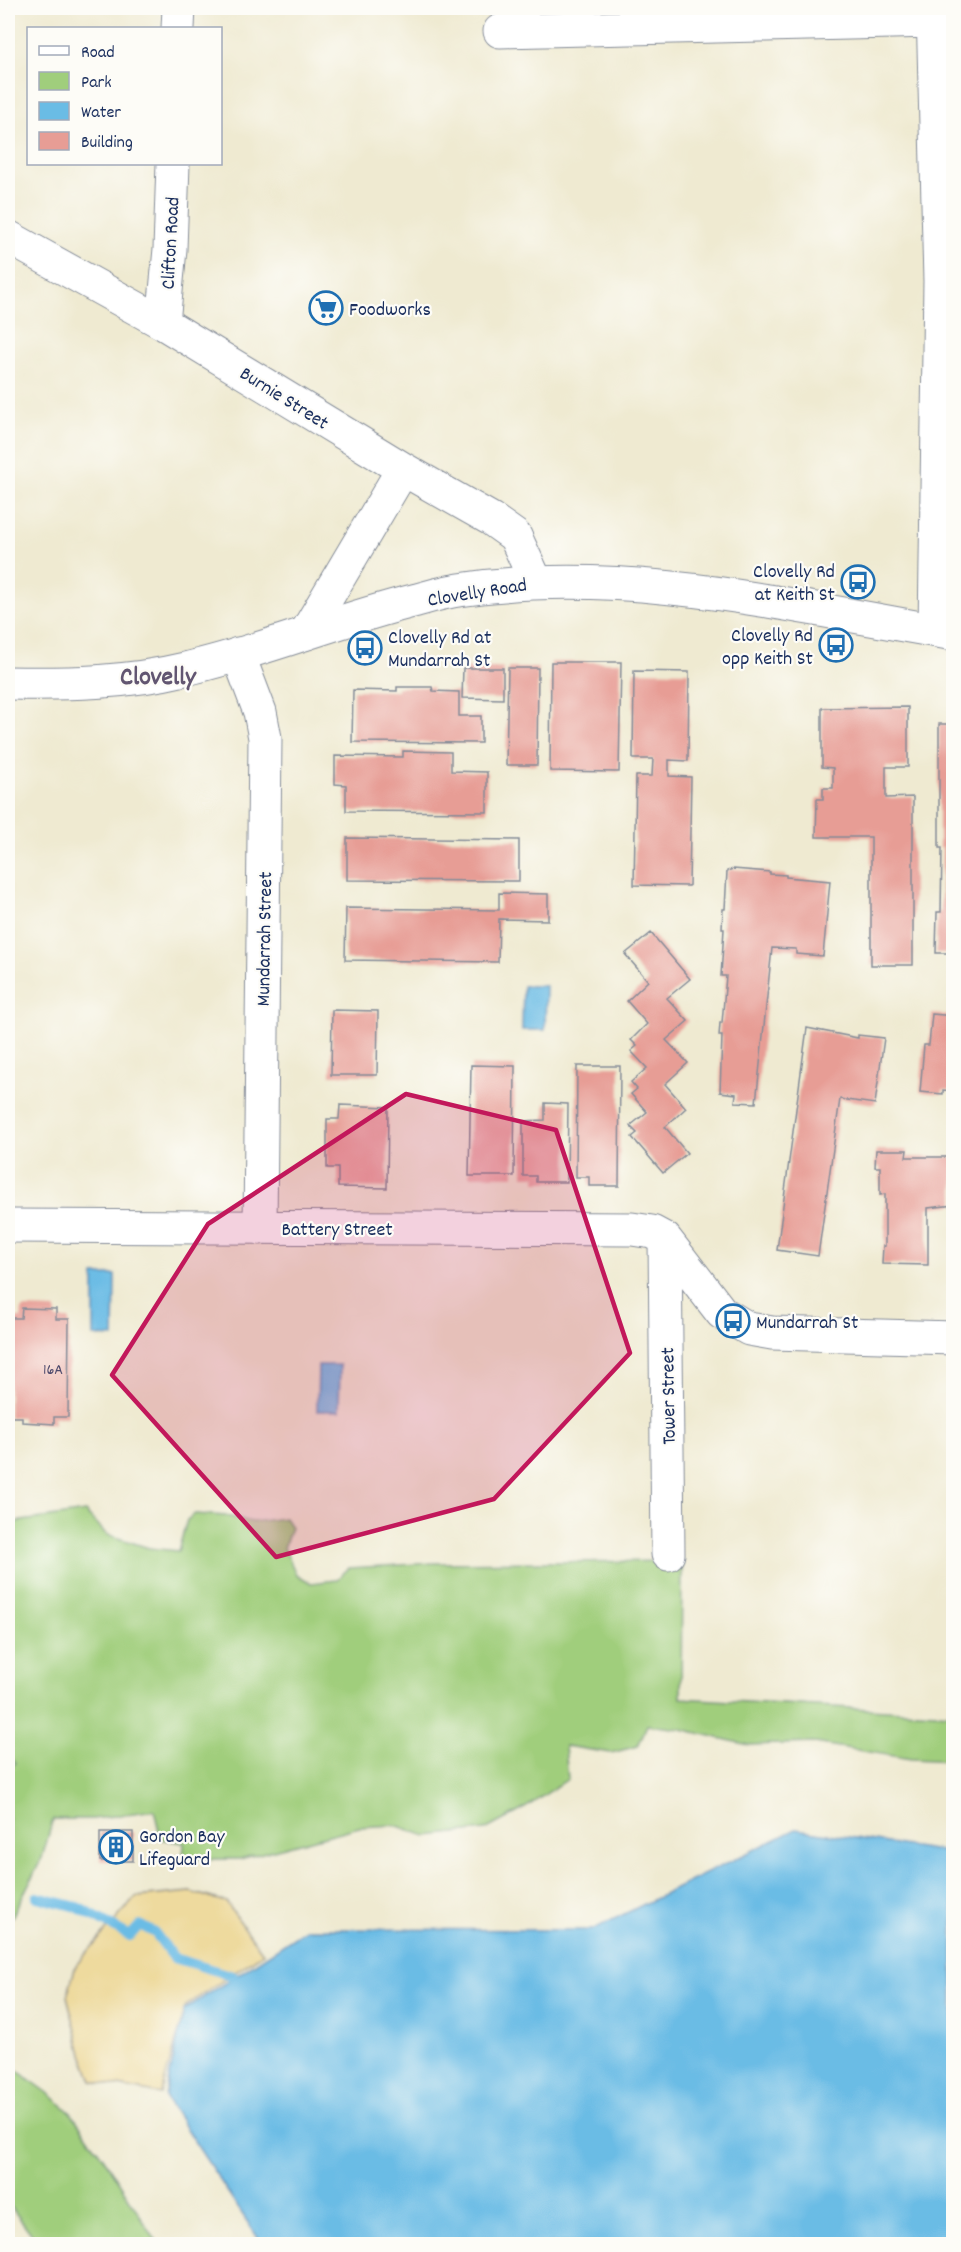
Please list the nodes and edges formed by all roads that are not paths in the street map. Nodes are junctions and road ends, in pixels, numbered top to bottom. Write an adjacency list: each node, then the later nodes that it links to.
1 (179, 8): 3 (street)
2 (934, 14): 4 (street); 10 (street)
3 (178, 27)
4 (500, 31)
5 (173, 165): 7 (street, Clifton Road)
6 (8, 237): 7 (street, Burnie Street)
7 (164, 322): 8 (street, Burnie Street)
8 (403, 469): 9 (street, Burnie Street); 11 (street)
9 (536, 582): 10 (street, Clovelly Road); 11 (street, Clovelly Road)
10 (944, 632)
11 (306, 633): 12 (street, Clovelly Road)
12 (238, 654): 13 (street, Clovelly Road); 15 (street, Mundarrah Street)
13 (8, 683)
14 (8, 1226): 15 (street, Battery Street)
15 (260, 1228): 16 (street, Battery Street)
16 (665, 1239): 17 (street); 18 (street, Tower Street)
17 (954, 1338)
18 (668, 1554)

